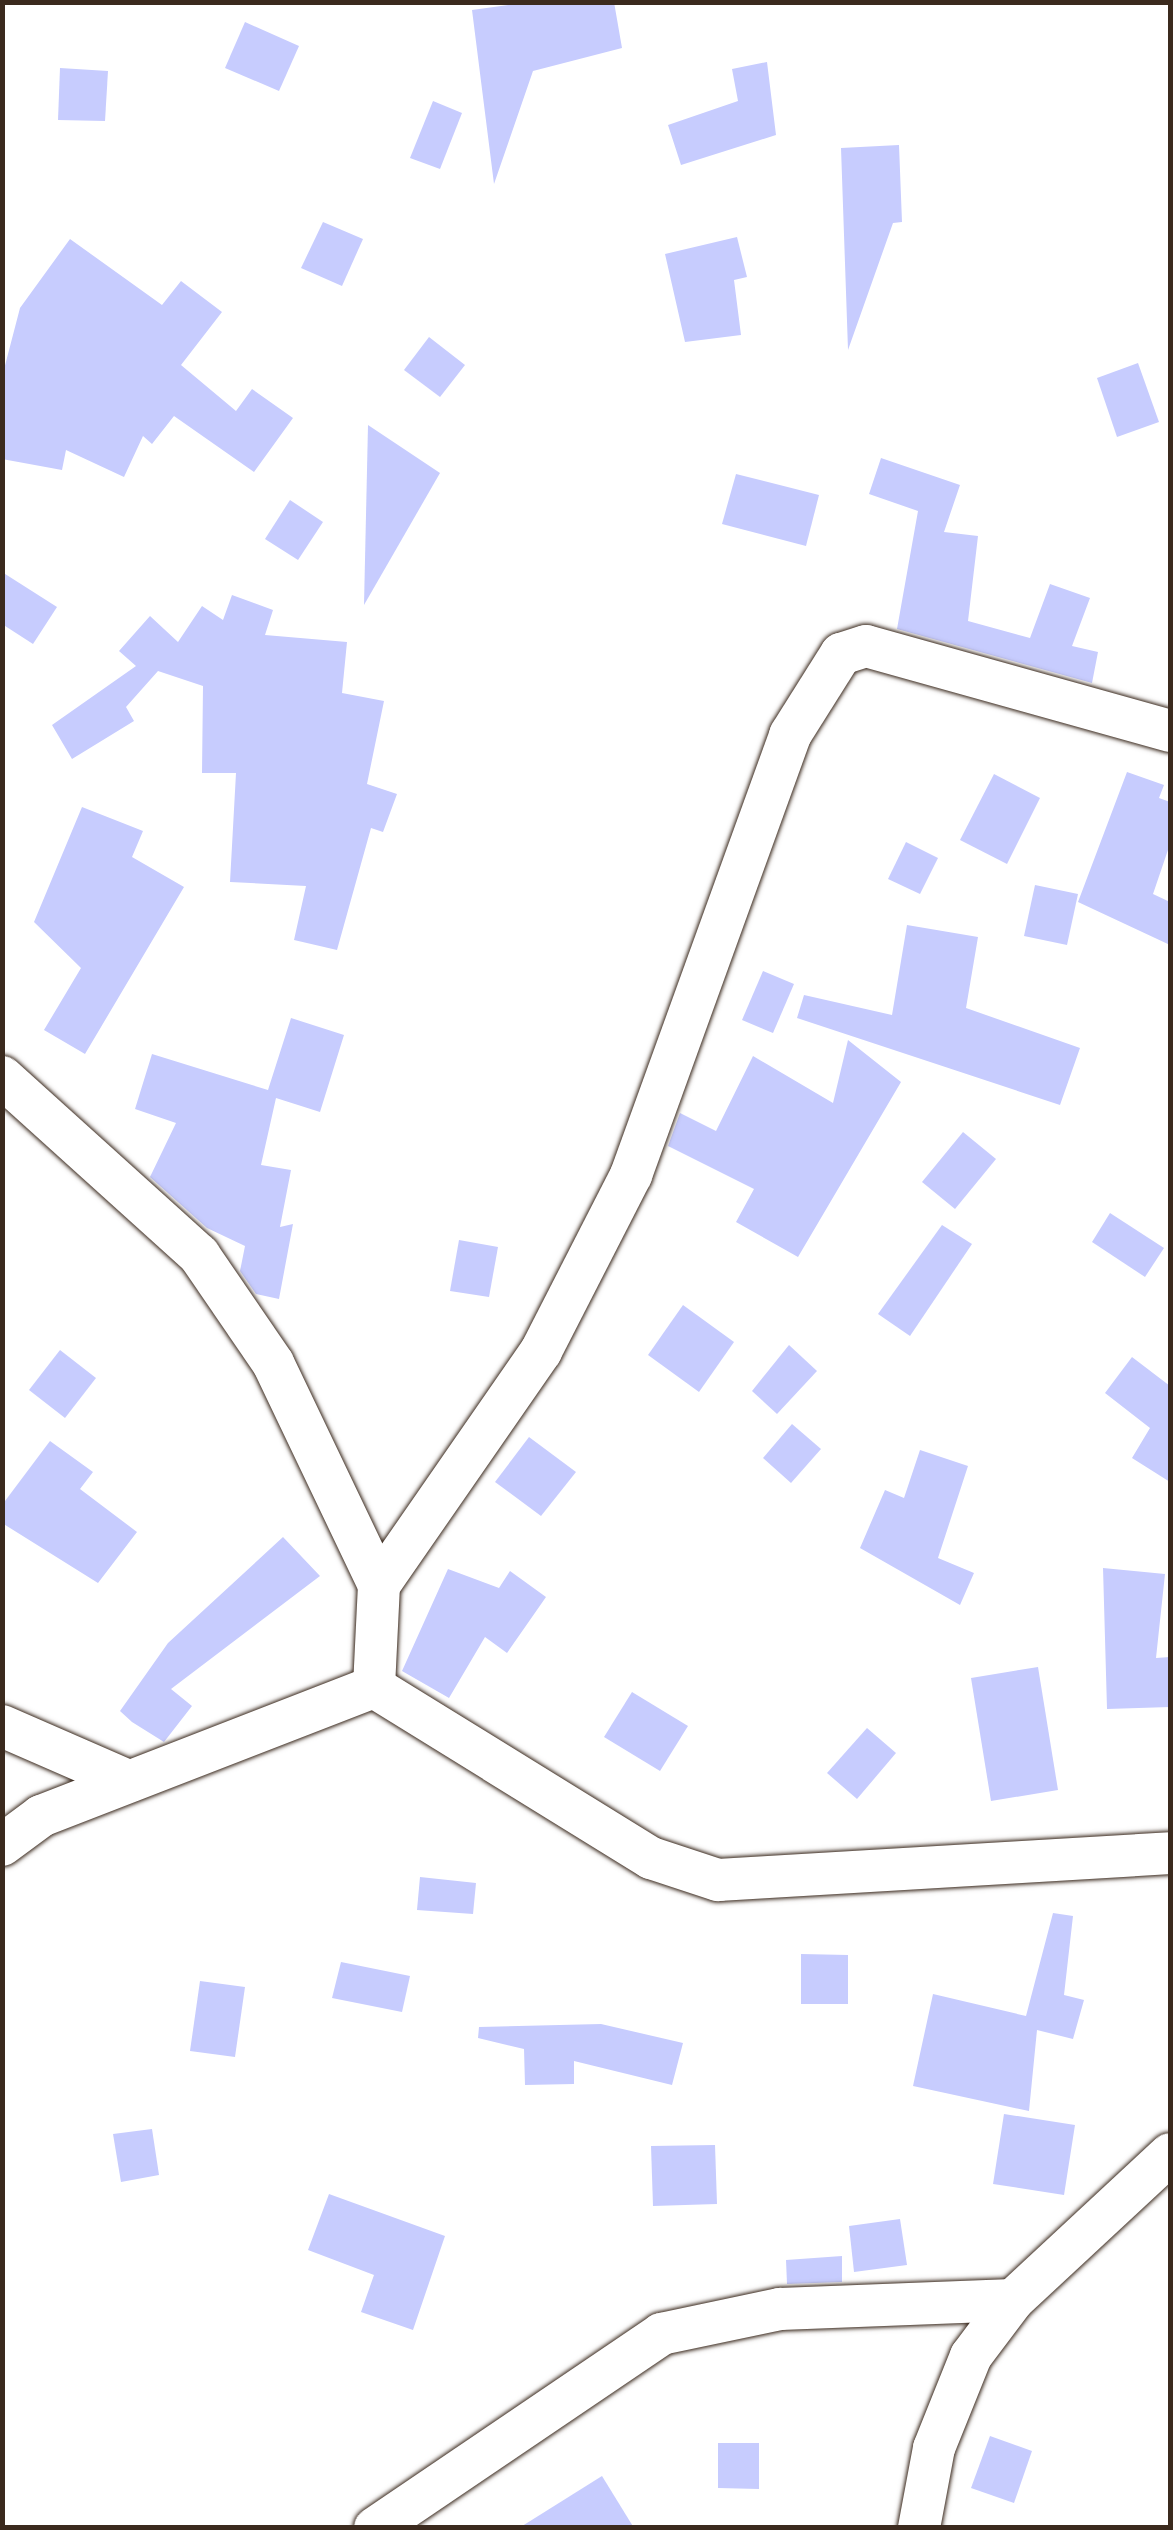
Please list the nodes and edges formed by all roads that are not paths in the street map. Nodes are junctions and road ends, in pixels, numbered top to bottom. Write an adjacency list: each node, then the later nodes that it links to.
1 (1170, 730): 3 (street)
2 (2, 1077): 3 (street)
3 (379, 1586): 4 (street)
4 (374, 1687): 6 (street); 8 (street)
5 (2, 1726): 6 (street)
6 (128, 1781): 7 (street)
7 (2, 1845)
8 (1170, 1853)
9 (1170, 2154): 10 (street)
10 (1012, 2300): 11 (street); 12 (street)
11 (375, 2528)
12 (918, 2528)

